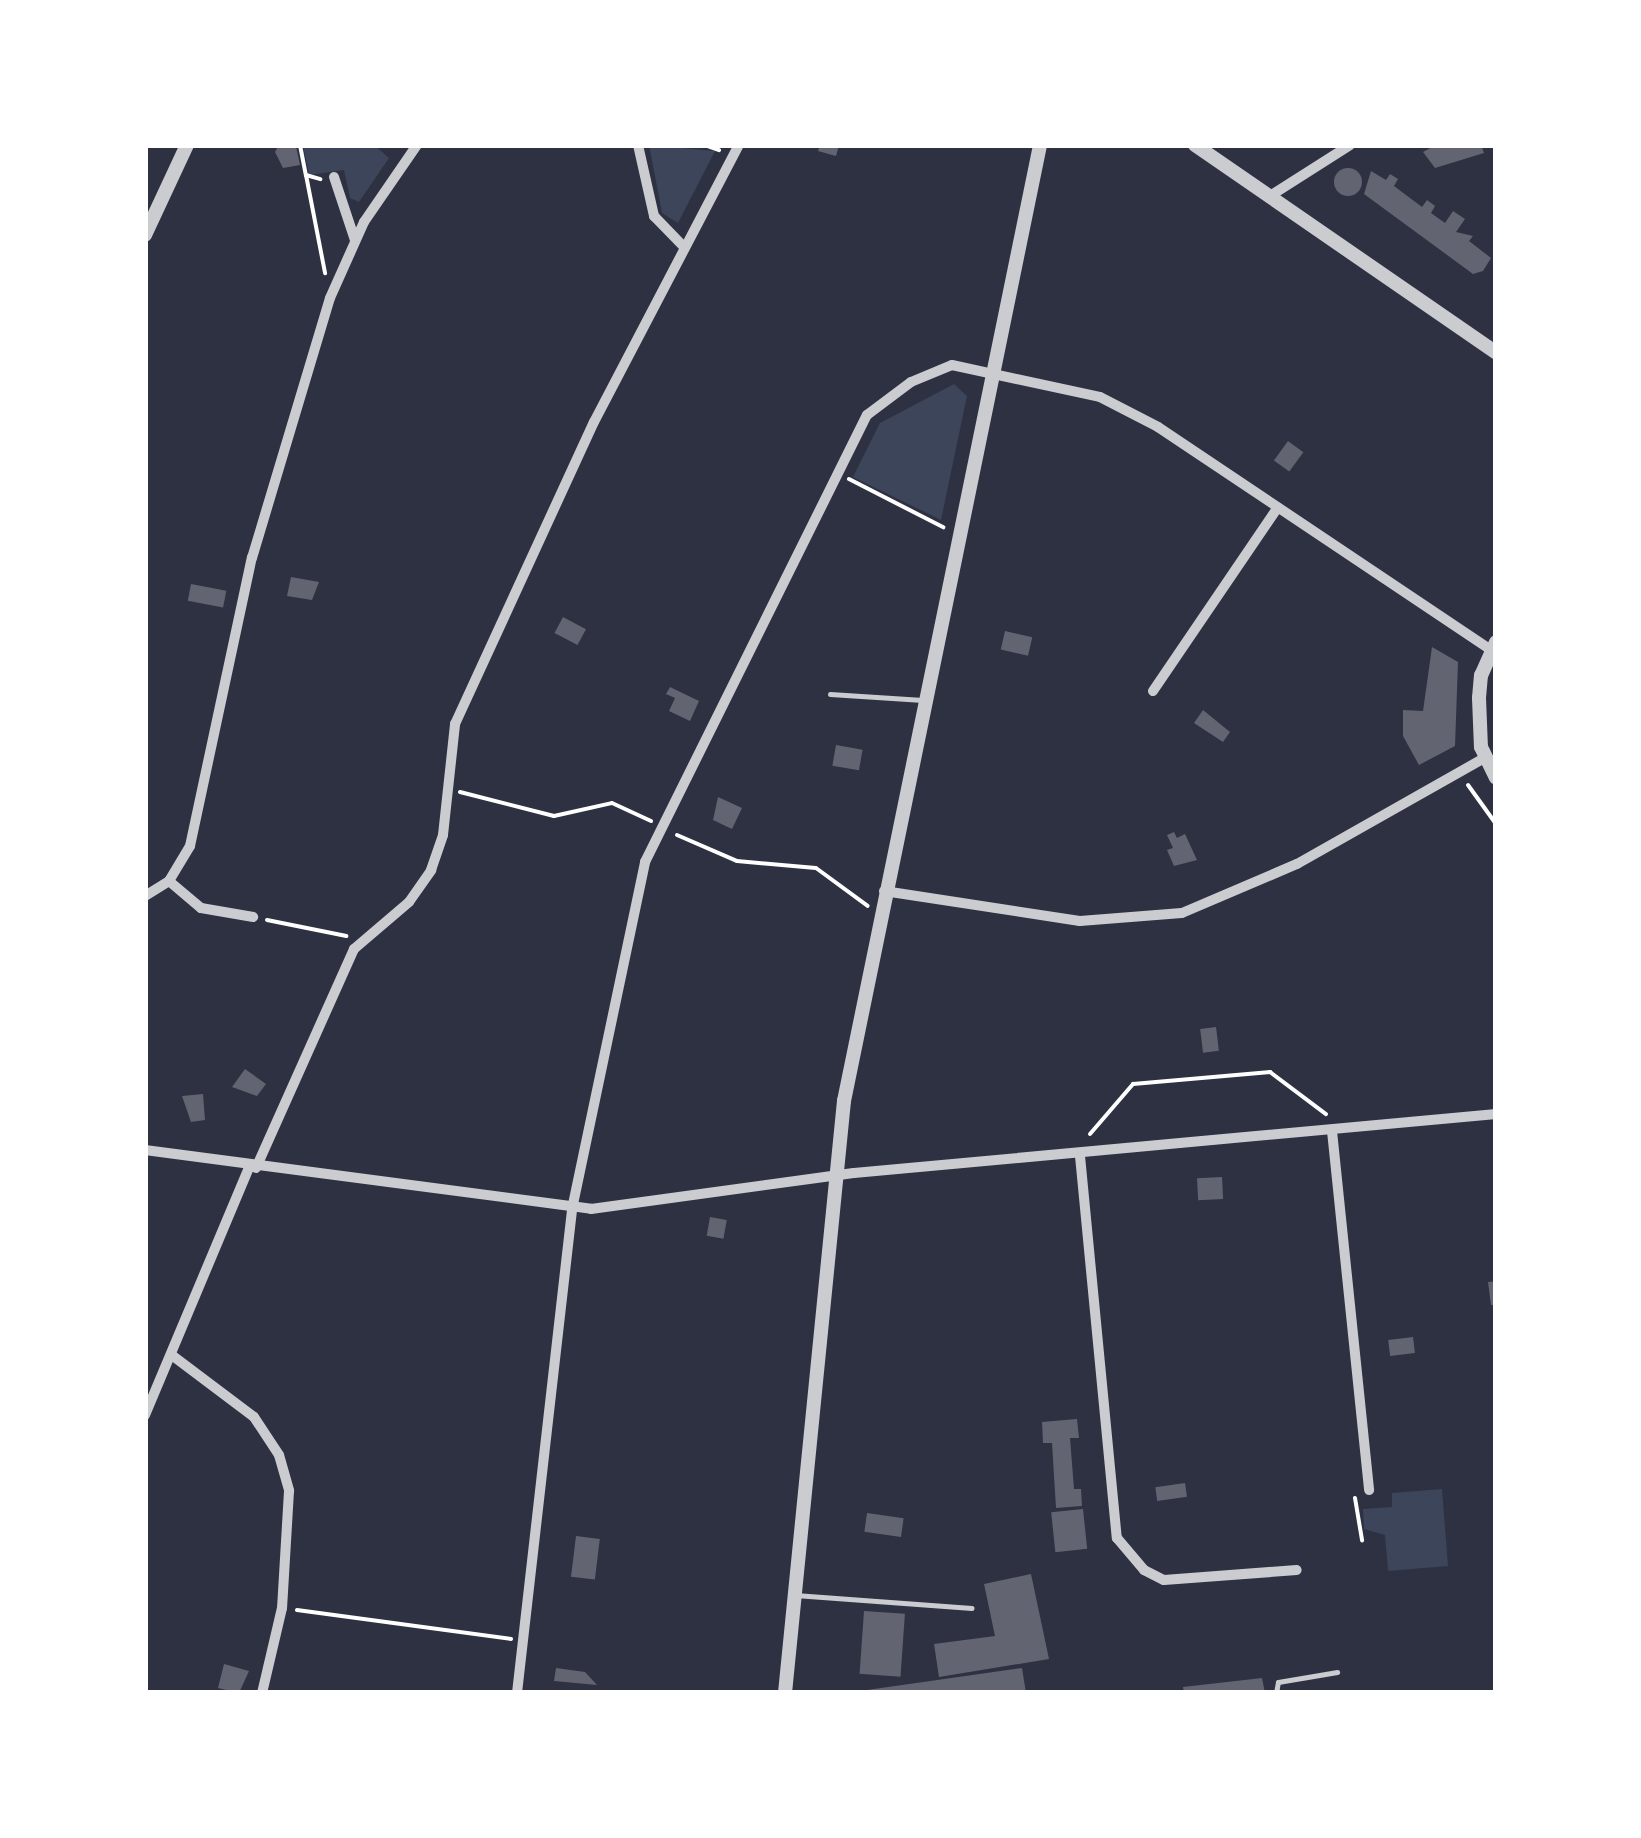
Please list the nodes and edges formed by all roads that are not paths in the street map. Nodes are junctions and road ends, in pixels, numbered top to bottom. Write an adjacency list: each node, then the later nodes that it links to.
1 (186, 145): 10 (street)
2 (417, 145): 11 (street)
3 (638, 145): 12 (street)
4 (739, 145): 12 (street)
5 (1040, 145): 14 (street)
6 (1195, 145): 9 (street)
7 (1350, 145): 9 (street)
8 (334, 177): 11 (street)
9 (1270, 196): 13 (street)
10 (145, 235)
11 (355, 240): 22 (street)
12 (684, 247): 30 (street)
13 (1496, 353)
14 (992, 372): 15 (street); 19 (street); 32 (street)
15 (1278, 507): 16 (street); 17 (street)
16 (1494, 646): 20 (street)
17 (1154, 691)
18 (830, 694): 19 (lane)
19 (923, 700): 23 (street)
20 (1484, 758): 21 (street); 23 (street)
21 (1496, 778)
22 (169, 881): 24 (street); 25 (street)
23 (884, 890): 31 (street)
24 (145, 896)
25 (253, 917)
26 (1496, 1114): 27 (street)
27 (1338, 1130): 29 (street); 35 (street)
28 (145, 1150): 30 (street)
29 (1075, 1156): 31 (street); 36 (street)
30 (252, 1167): 32 (street); 33 (street)
31 (834, 1177): 32 (street); 37 (street)
32 (572, 1209): 41 (street)
33 (173, 1356): 34 (street); 40 (street)
34 (145, 1415)
35 (1369, 1490)
36 (1297, 1570)
37 (792, 1594): 38 (lane); 42 (street)
38 (972, 1608)
39 (1337, 1672): 43 (lane)
40 (262, 1693)
41 (517, 1693)
42 (785, 1693)
43 (1276, 1693)

